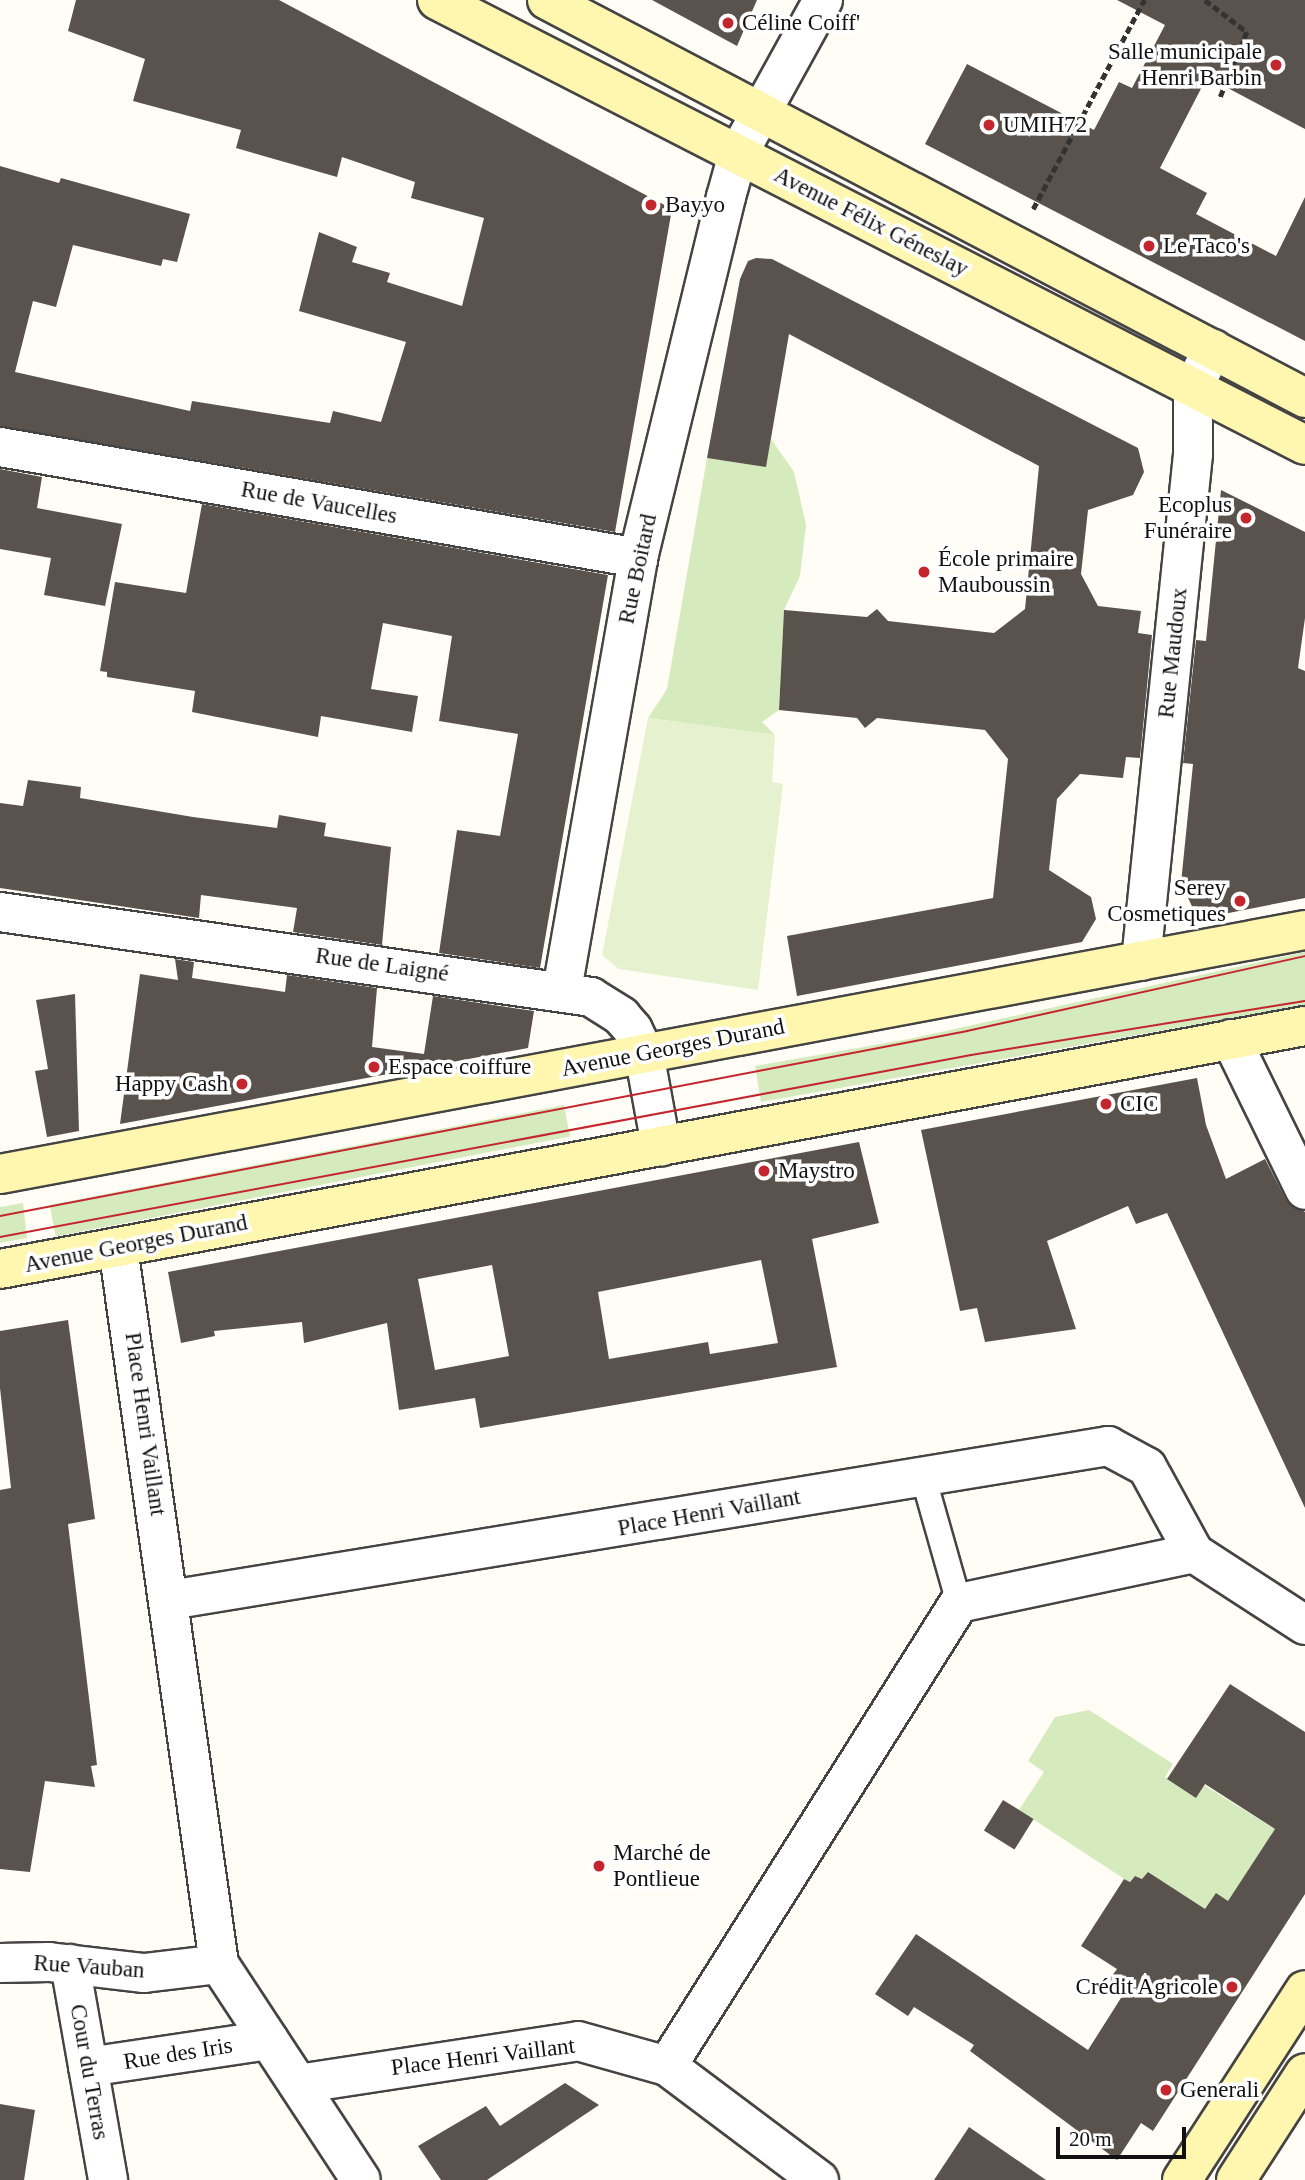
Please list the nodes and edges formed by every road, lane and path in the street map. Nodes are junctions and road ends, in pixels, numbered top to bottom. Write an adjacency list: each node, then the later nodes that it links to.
1 (437, 0): 8 (main road, Avenue Félix Géneslay)
2 (547, 0): 7 (main road, Avenue Félix Géneslay)
3 (823, 0): 7 (street, Rue Boitard)
4 (1144, 0): 9 (path)
5 (1205, 0): 6 (path)
6 (1220, 99)
7 (760, 112): 8 (street, Rue Boitard); 9 (main road, Avenue Félix Géneslay)
8 (738, 154): 11 (main road, Avenue Félix Géneslay); 15 (street, Rue Boitard)
9 (1014, 245): 10 (main road, Avenue Félix Géneslay)
10 (1213, 349): 11 (street, Rue Maudoux); 12 (main road, Avenue Félix Géneslay)
11 (1193, 387): 13 (main road, Avenue Félix Géneslay); 18 (street, Rue Maudoux)
12 (1305, 398)
13 (1305, 444)
14 (0, 447): 15 (street, Rue de Vaucelles)
15 (638, 558): 19 (street, Rue Boitard)
16 (0, 912): 19 (street, Rue de Laigné)
17 (1305, 930): 18 (main road, Avenue Georges Durand)
18 (1141, 961): 22 (main road, Avenue Georges Durand)
19 (562, 990): 22 (street, Rue de Laigné)
20 (1305, 1026): 21 (main road, Avenue Georges Durand)
21 (1231, 1040): 23 (main road, Avenue Georges Durand); 25 (street)
22 (644, 1053): 23 (street, Rue de Laigné); 24 (main road, Avenue Georges Durand)
23 (661, 1146): 26 (main road, Avenue Georges Durand)
24 (0, 1174)
25 (1305, 1190)
26 (118, 1247): 27 (main road, Avenue Georges Durand); 30 (street, Place Henri Vaillant)
27 (0, 1269)
28 (923, 1476): 29 (street, Place Henri Vaillant); 30 (street, Place Henri Vaillant); 31 (lane)
29 (1194, 1553): 31 (street); 32 (street, Place Henri Vaillant)
30 (170, 1600): 35 (street, Place Henri Vaillant)
31 (959, 1602): 38 (street)
32 (1305, 1625)
33 (0, 1963): 34 (street, Rue Vauban)
34 (70, 1964): 35 (street, Rue Vauban); 39 (street, Cour du Terras)
35 (219, 1964): 37 (street, Rue des Iris)
36 (1305, 1990): 45 (main road)
37 (269, 2040): 39 (street, Rue des Iris); 41 (street, Rue des Iris)
38 (667, 2066): 41 (street, Place Henri Vaillant); 44 (street, Place Henri Vaillant)
39 (88, 2067): 42 (street, Cour du Terras)
40 (1305, 2073): 46 (main road)
41 (298, 2084): 43 (street, Rue des Iris)
42 (108, 2180)
43 (360, 2180)
44 (819, 2180)
45 (1182, 2180)
46 (1236, 2180)

